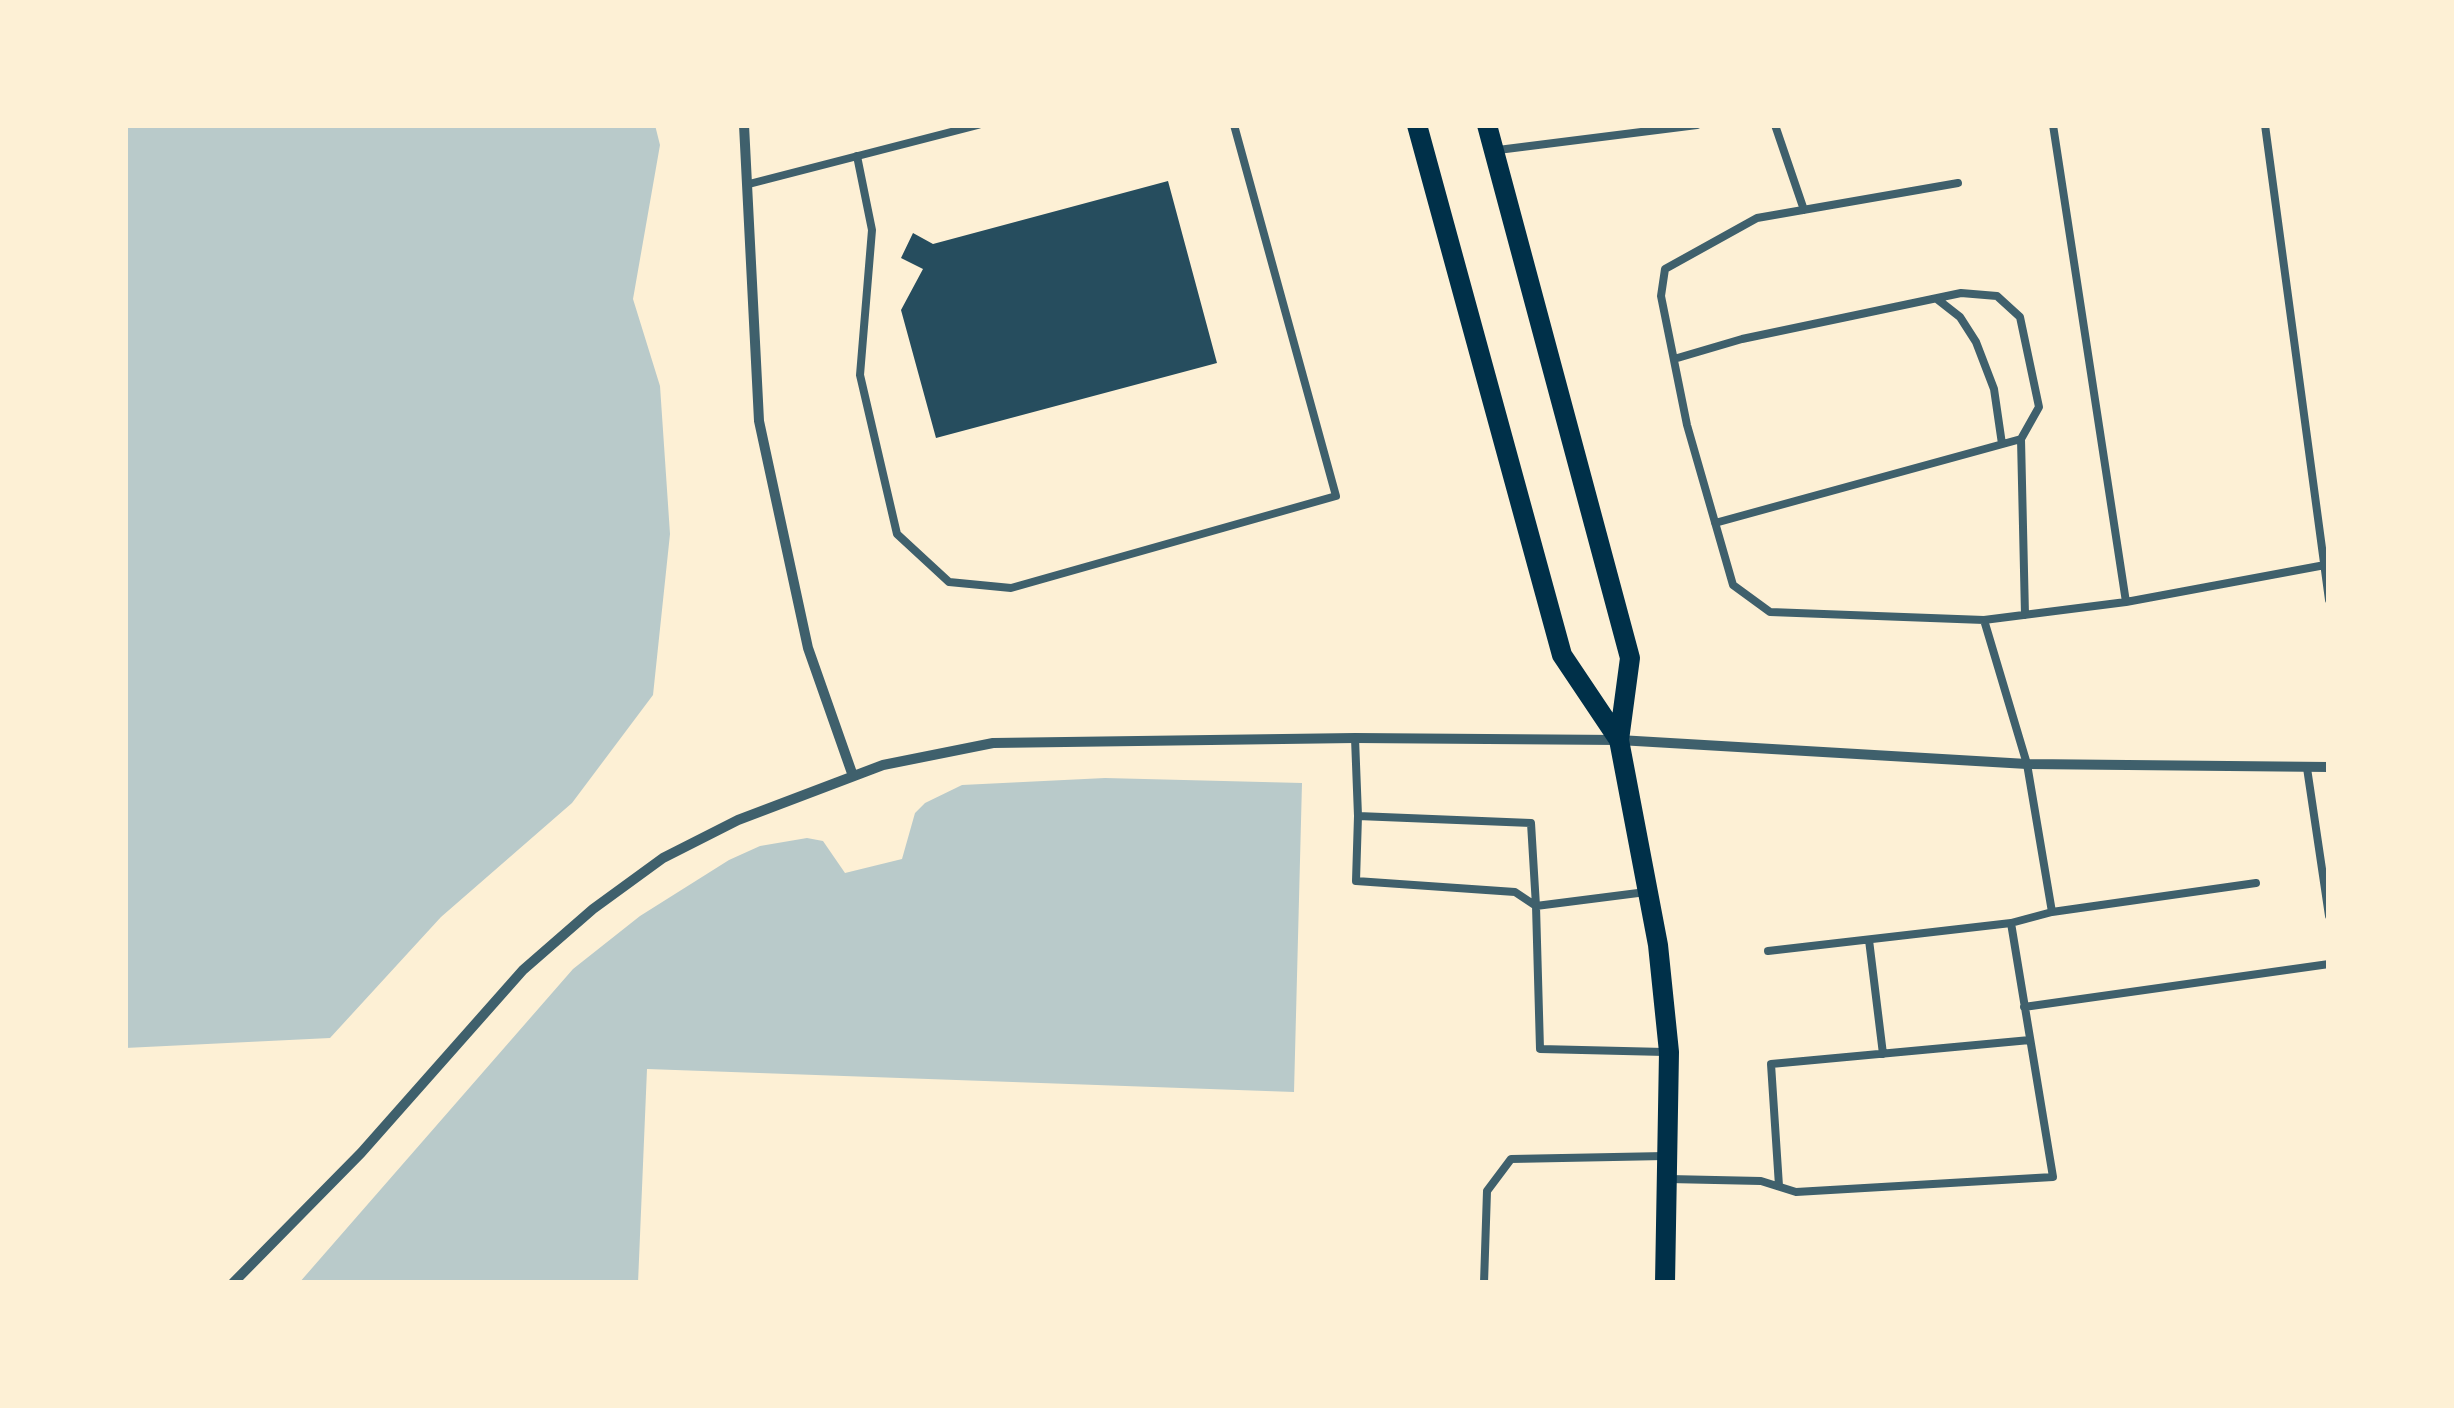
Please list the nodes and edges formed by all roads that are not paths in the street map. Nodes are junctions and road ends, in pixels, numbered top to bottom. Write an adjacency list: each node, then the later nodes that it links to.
1 (744, 125): 14 (street)
2 (978, 125): 12 (lane)
3 (1234, 125): 12 (lane)
4 (1417, 125): 27 (main road)
5 (1487, 125): 11 (main road)
6 (1698, 125): 10 (lane)
7 (1775, 125): 15 (lane)
8 (2053, 125): 23 (lane)
9 (2265, 125): 21 (lane)
10 (1615, 130): 11 (lane)
11 (1493, 150): 27 (main road)
12 (857, 156): 14 (lane)
13 (1958, 182): 15 (lane)
14 (748, 184): 31 (street)
15 (1804, 210): 17 (lane)
16 (1937, 298): 17 (lane); 18 (lane); 19 (lane)
17 (1674, 359): 20 (lane)
18 (2020, 439): 19 (lane); 24 (lane)
19 (2002, 444): 20 (lane)
20 (1715, 523): 25 (lane)
21 (2327, 564): 22 (lane); 23 (lane)
22 (2329, 600)
23 (2126, 602): 24 (lane)
24 (2025, 615): 25 (lane)
25 (1984, 620): 28 (lane)
26 (1355, 738): 27 (street); 31 (street); 32 (lane)
27 (1619, 740): 28 (street); 34 (main road)
28 (2027, 764): 30 (street); 36 (lane)
29 (2329, 767): 30 (street)
30 (2307, 768): 37 (lane)
31 (853, 776): 49 (street)
32 (1358, 816): 35 (lane); 35 (lane)
33 (2256, 883): 36 (lane)
34 (1648, 892): 35 (lane); 44 (main road)
35 (1536, 906): 44 (lane)
36 (2052, 912): 38 (lane)
37 (2329, 916)
38 (2011, 923): 39 (lane); 42 (lane)
39 (1868, 940): 40 (lane); 45 (lane)
40 (1768, 952)
41 (2329, 964): 42 (lane)
42 (2024, 1007): 43 (lane)
43 (2030, 1040): 45 (lane); 48 (lane)
44 (1669, 1052): 46 (main road)
45 (1883, 1054): 48 (lane)
46 (1670, 1156): 47 (main road); 50 (lane)
47 (1669, 1179): 48 (lane); 51 (main road)
48 (1779, 1186)
49 (234, 1283)
50 (1484, 1283)
51 (1665, 1283)

